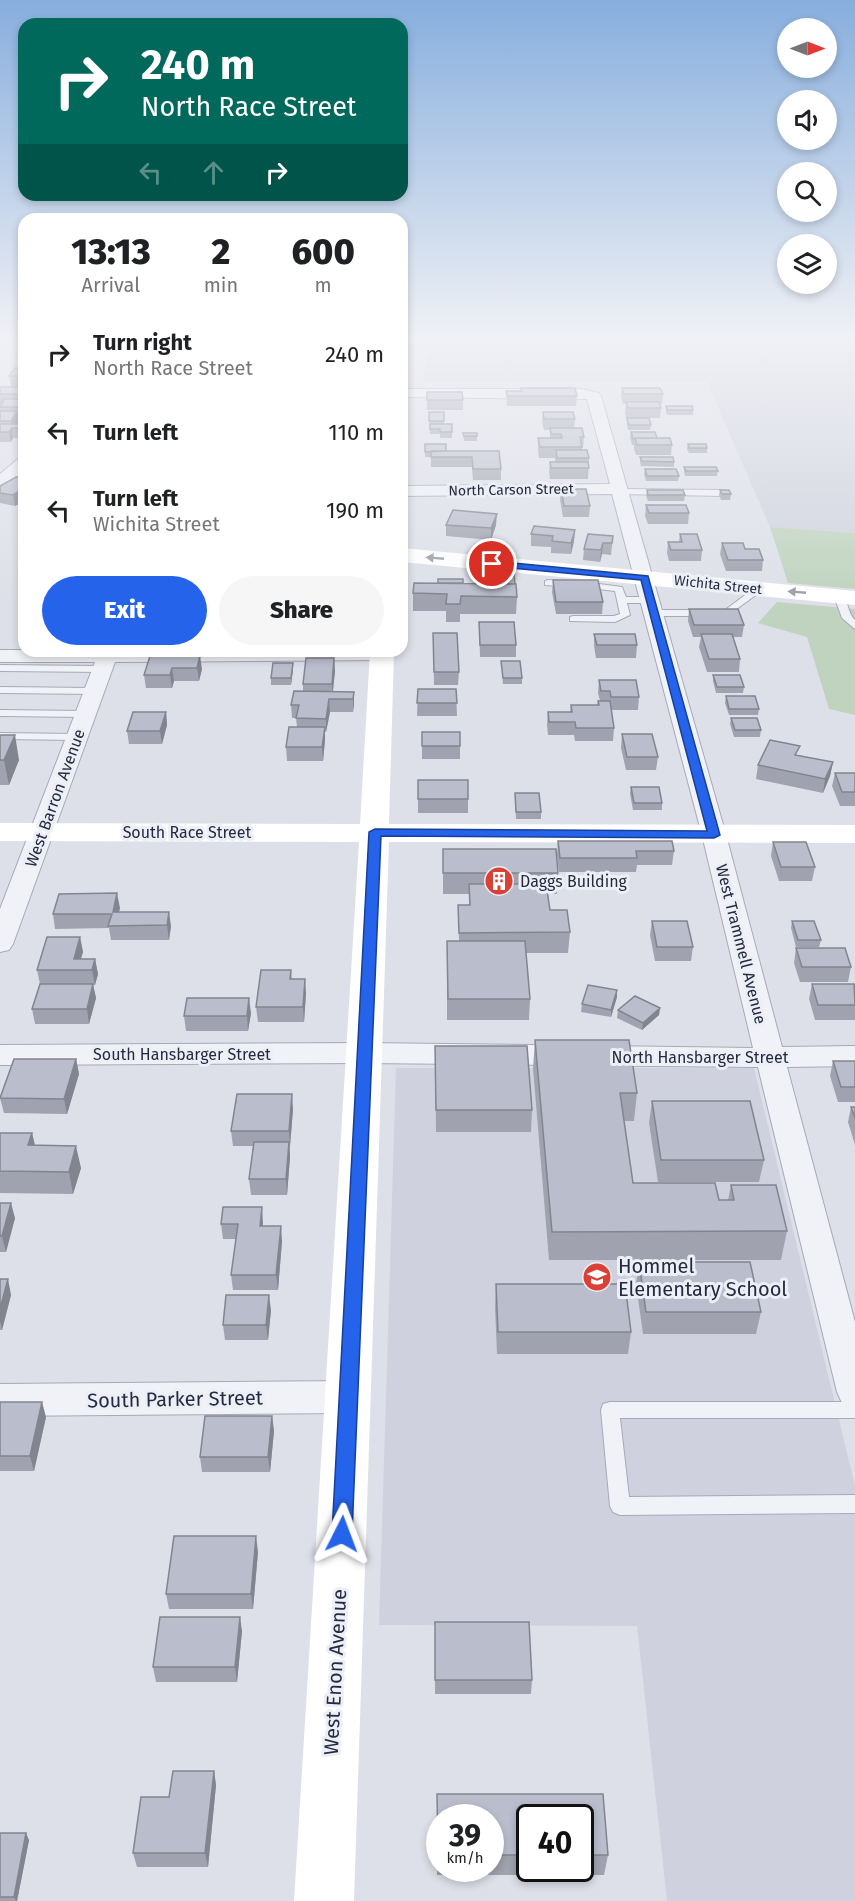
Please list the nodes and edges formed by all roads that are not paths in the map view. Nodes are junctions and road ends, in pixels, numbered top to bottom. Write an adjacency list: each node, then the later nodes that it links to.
1 (601, 424): 4 (street, West Trammell Avenue)
2 (18, 467): 3 (street)
3 (0, 483)
4 (620, 490): 5 (street, North Carson Street); 6 (lane); 11 (street, West Trammell Avenue)
5 (408, 491)
6 (723, 493)
7 (408, 556): 8 (street, Wichita Street, one-way to 7)
8 (583, 578): 9 (lane); 11 (street, Wichita Street); 13 (lane)
9 (548, 583)
10 (759, 589): 11 (street, Wichita Street); 11 (lane); 12 (street, Wichita Street, one-way to 10)
11 (649, 597): 13 (lane); 30 (street, West Trammell Avenue)
12 (847, 597): 15 (lane)
13 (621, 600): 14 (lane)
14 (573, 619)
15 (855, 626)
16 (0, 656): 19 (street)
17 (302, 657): 19 (street)
18 (382, 657): 28 (street, West Enon Avenue)
19 (103, 667): 20 (lane); 21 (lane); 23 (street, West Barron Avenue)
20 (0, 669)
21 (0, 690)
22 (0, 713): 23 (lane)
23 (86, 714): 25 (street, West Barron Avenue)
24 (0, 736): 25 (lane)
25 (78, 737): 27 (street, West Barron Avenue)
26 (0, 832): 27 (street, South Race Street)
27 (43, 832): 28 (street, South Race Street); 31 (street, West Barron Avenue)
28 (375, 832): 30 (street, South Race Street); 32 (street, West Enon Avenue)
29 (855, 834): 30 (street, South Race Street)
30 (714, 835): 35 (street, West Trammell Avenue)
31 (0, 944)
32 (365, 1053): 33 (street, South Hansbarger Street); 35 (street, North Hansbarger Street); 37 (street, West Enon Avenue)
33 (0, 1055)
34 (855, 1056): 35 (street, North Hansbarger Street)
35 (769, 1057): 36 (street, West Trammell Avenue)
36 (855, 1395): 39 (lane)
37 (349, 1397): 38 (street, South Parker Street); 40 (street, West Enon Avenue)
38 (0, 1400)
39 (855, 1504)
40 (324, 1901)

